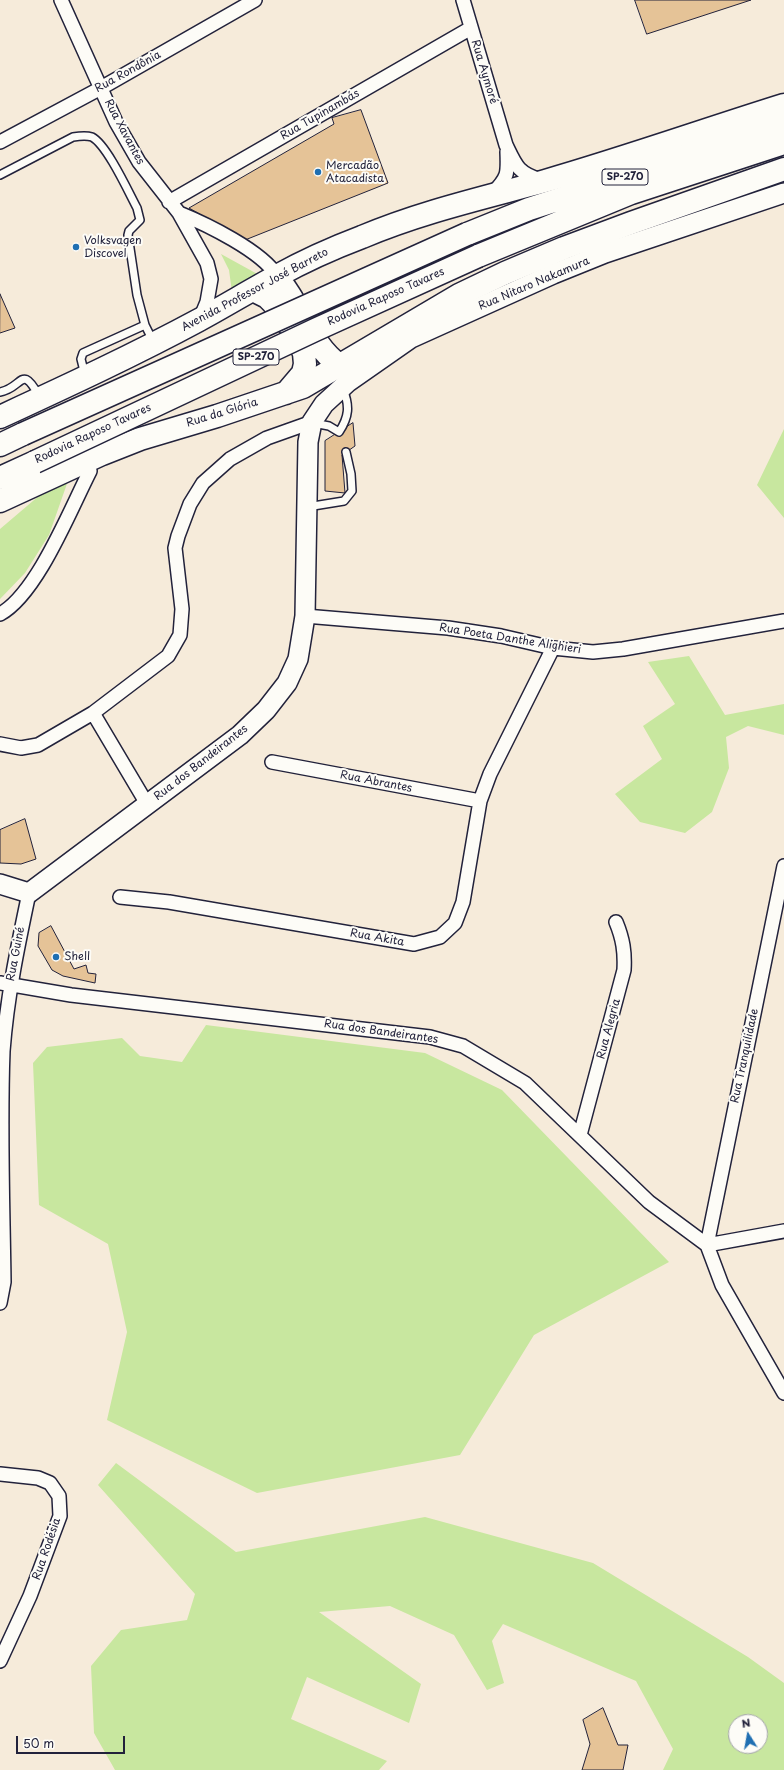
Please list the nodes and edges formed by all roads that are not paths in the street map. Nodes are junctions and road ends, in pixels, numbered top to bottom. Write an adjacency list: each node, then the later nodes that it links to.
1 (61, 0): 5 (street, Rua Xavantes)
2 (255, 0): 5 (street, Rua Rondônia)
3 (463, 0): 4 (street, Rua Aymoré)
4 (471, 28): 10 (street, Rua Aymoré); 16 (street, Rua Tupinambás)
5 (101, 88): 8 (street, Rua Rondônia); 16 (street, Rua Xavantes)
6 (784, 105): 13 (highway, Avenida Professor José Barreto)
7 (784, 121): 31 (highway, SP-270, bridge)
8 (0, 142)
9 (784, 143): 34 (highway, Rodovia Raposo Tavares / SP-270, bridge)
10 (506, 145): 13 (street); 14 (street)
11 (784, 169): 24 (highway, Rua da Glória)
12 (0, 175): 23 (lane)
13 (544, 181): 14 (highway, Avenida Professor José Barreto)
14 (493, 193): 18 (highway, Avenida Professor José Barreto)
15 (784, 193): 25 (main road, Rua Nitaro Nakamura)
16 (169, 202): 17 (street, Rua Xavantes)
17 (179, 213): 19 (street, Rua Xavantes); 22 (street, Rua Xavantes)
18 (303, 263): 19 (highway, Avenida Professor José Barreto); 21 (highway)
19 (277, 276): 20 (highway, Avenida Professor José Barreto); 21 (highway)
20 (253, 290): 22 (highway, Avenida Professor José Barreto); 27 (highway)
21 (294, 302): 24 (highway)
22 (200, 319): 23 (highway, Avenida Professor José Barreto)
23 (150, 334): 28 (highway, Avenida Professor José Barreto)
24 (340, 366): 27 (highway, Rua da Glória)
25 (342, 387): 30 (main road, Rua Nitaro Nakamura); 30 (lane)
26 (0, 392): 28 (lane)
27 (285, 393): 35 (highway, Rua da Glória)
28 (40, 398): 29 (highway, Avenida Professor José Barreto)
29 (0, 417)
30 (312, 422): 36 (main road, Rua dos Bandeirantes); 41 (street)
31 (0, 445)
32 (346, 452): 36 (lane)
33 (90, 471): 37 (street)
34 (0, 478)
35 (0, 501)
36 (307, 507): 38 (main road, Rua dos Bandeirantes)
37 (0, 614)
38 (305, 616): 40 (street, Rua Poeta Danthe Alighieri); 45 (main road, Rua dos Bandeirantes)
39 (784, 621): 40 (street, Rua Poeta Danthe Alighieri)
40 (553, 648): 44 (street, Rua Akita)
41 (93, 713): 42 (street); 45 (street)
42 (0, 744)
43 (272, 762): 44 (street, Rua Abrantes)
44 (480, 801): 49 (street, Rua Akita)
45 (147, 804): 48 (main road, Rua dos Bandeirantes)
46 (784, 866): 55 (street, Rua Tranquilidade)
47 (0, 884): 48 (main road)
48 (29, 893): 51 (street, Rua Guiné)
49 (120, 898)
50 (616, 922): 53 (street, Rua Alegria)
51 (5, 984): 52 (street, Rua Guiné); 53 (street, Rua dos Bandeirantes)
52 (1, 1130): 56 (street, Rua Guiné)
53 (580, 1135): 55 (street, Rua dos Bandeirantes)
54 (784, 1231): 55 (street)
55 (707, 1245): 57 (street)
56 (0, 1303)
57 (784, 1393)
58 (0, 1474): 59 (street, Rua Rodésia)
59 (0, 1661)

